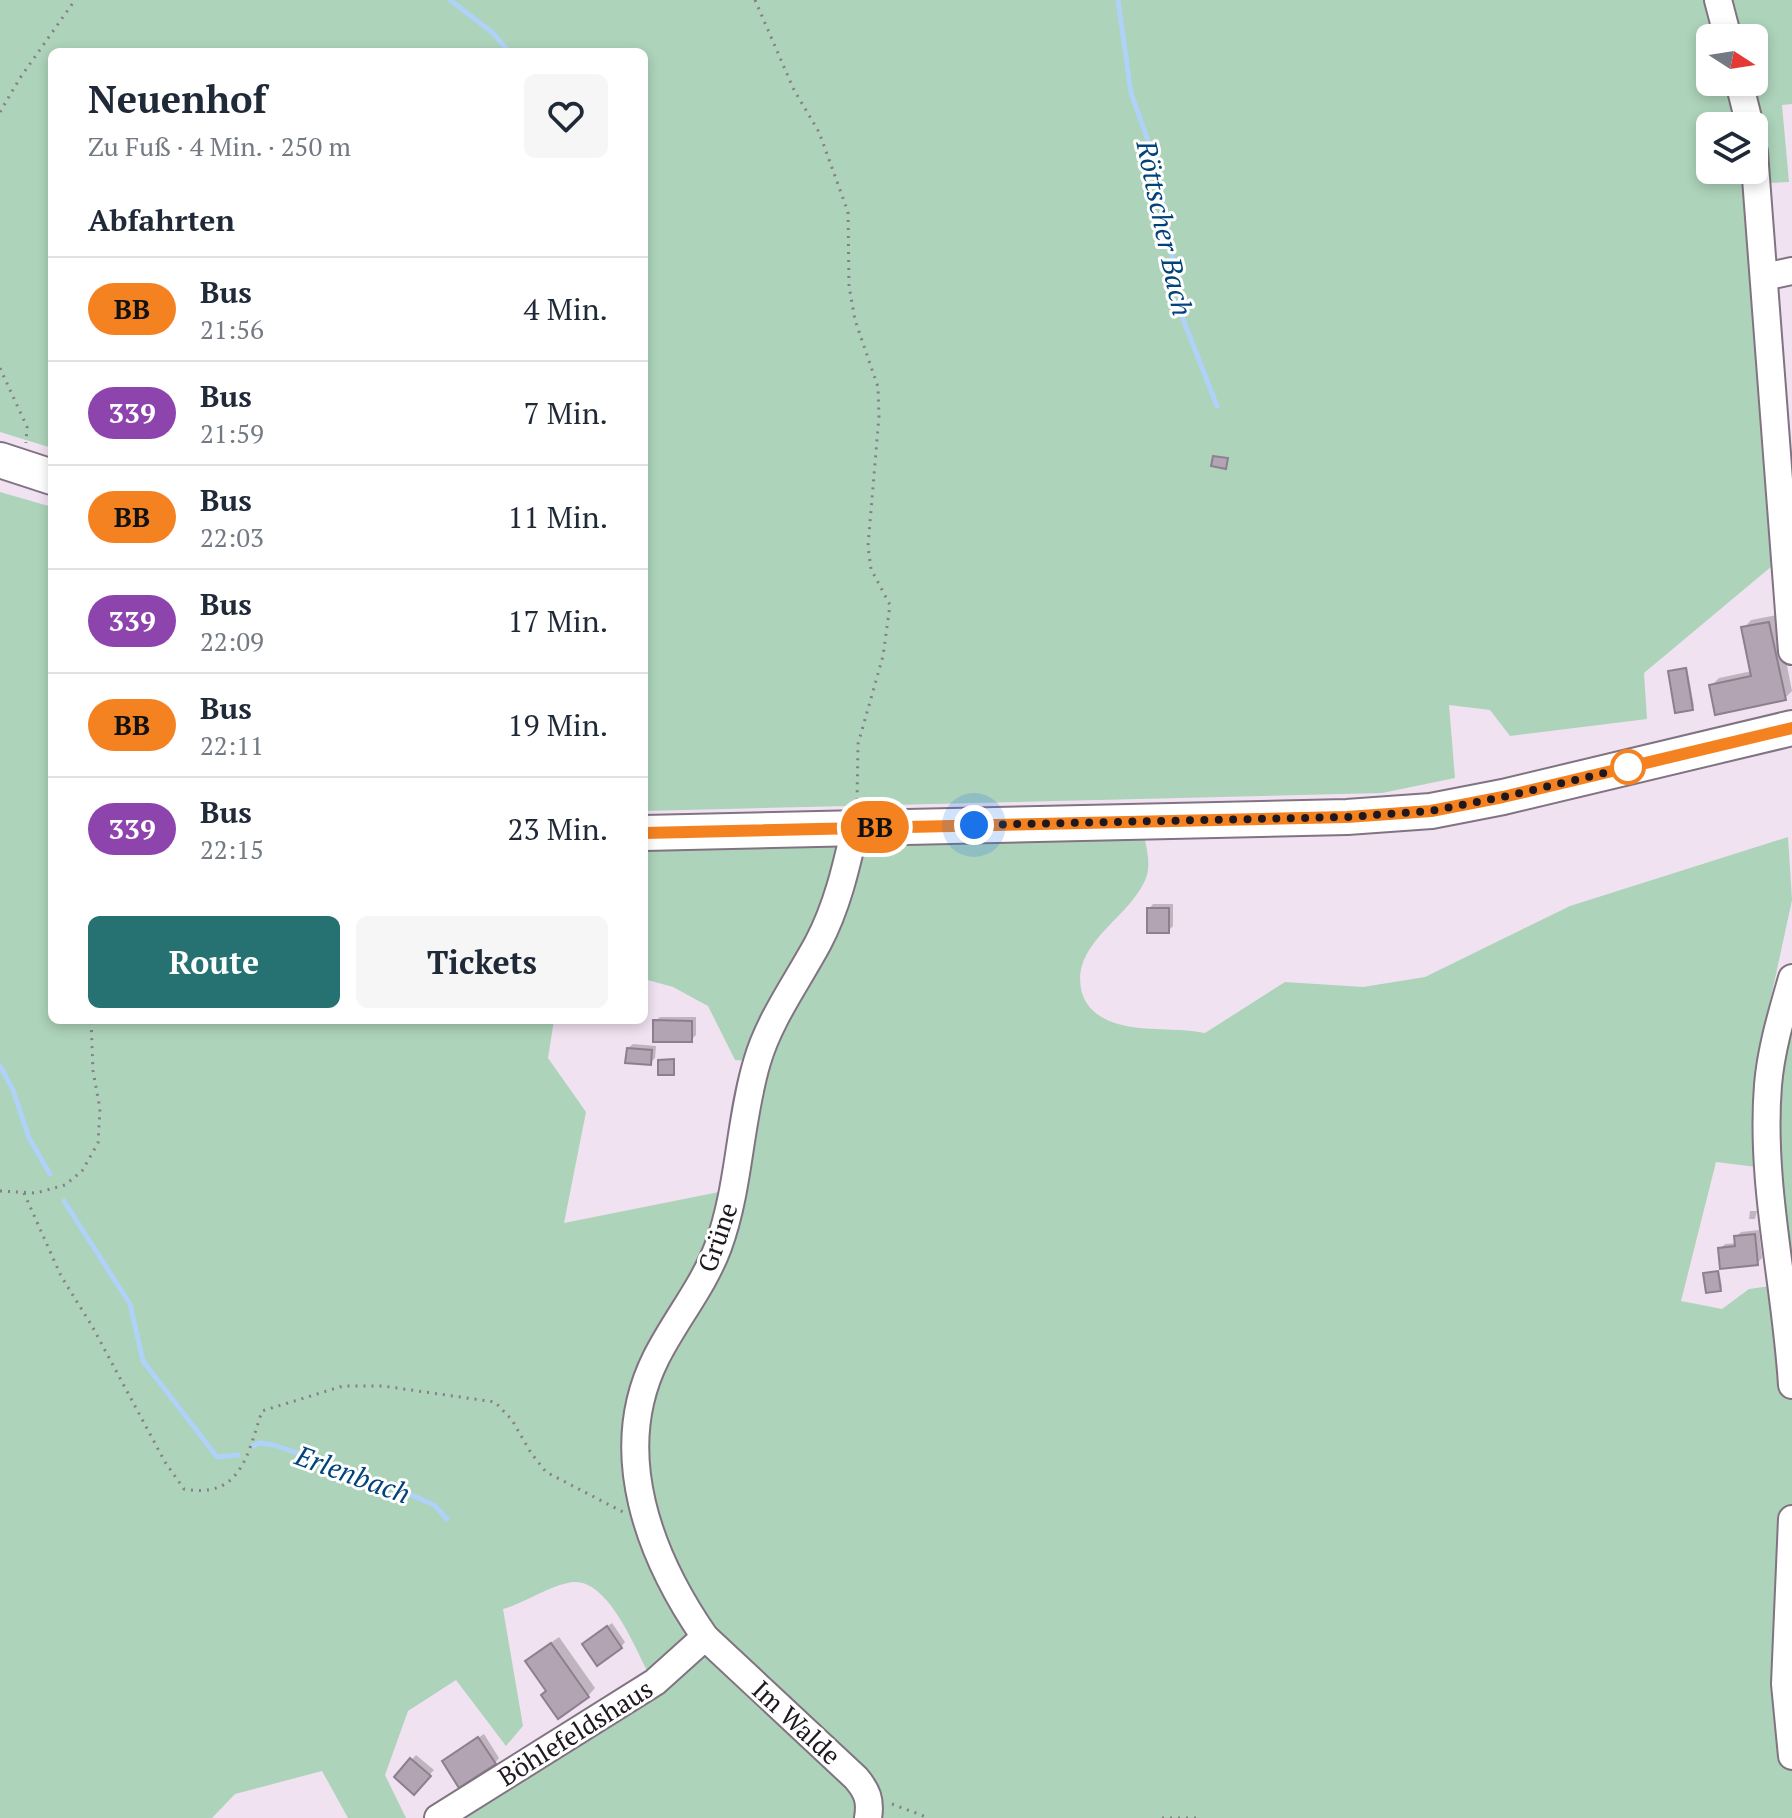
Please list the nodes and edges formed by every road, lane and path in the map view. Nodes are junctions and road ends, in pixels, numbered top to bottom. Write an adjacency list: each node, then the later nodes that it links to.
1 (75, 0): 5 (path)
2 (755, 0): 13 (path)
3 (1718, 0): 4 (street)
4 (1724, 24)
5 (0, 112)
6 (1757, 184): 8 (street)
7 (1792, 271): 8 (street)
8 (1764, 277): 11 (street)
9 (0, 368): 10 (path)
10 (25, 468)
11 (1792, 651)
12 (1792, 728): 13 (main road)
13 (855, 828): 14 (main road); 21 (street, Grüne)
14 (648, 833)
15 (1792, 978): 19 (street)
16 (91, 1024): 18 (path)
17 (0, 1191): 18 (path)
18 (24, 1193): 21 (path)
19 (1792, 1385)
20 (1792, 1519): 23 (street)
21 (646, 1522): 22 (street, Grüne)
22 (705, 1637): 24 (street, Im Walde); 25 (street, Böhlefeldshaus)
23 (1792, 1756)
24 (869, 1810): 26 (path)
25 (438, 1818)
26 (929, 1818)
27 (1162, 1818): 28 (path)
28 (1198, 1818)

